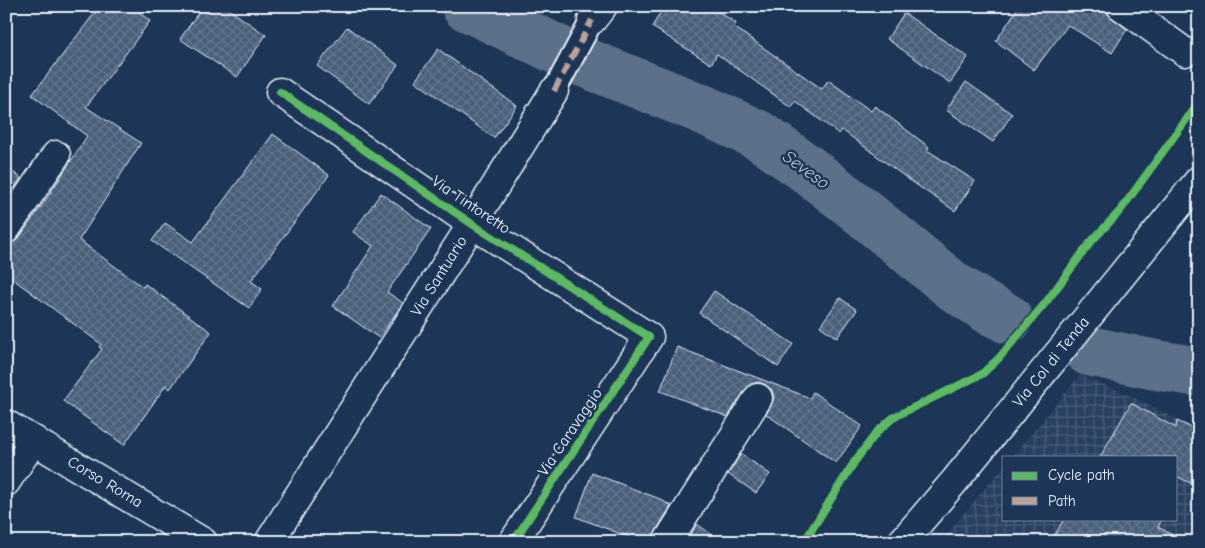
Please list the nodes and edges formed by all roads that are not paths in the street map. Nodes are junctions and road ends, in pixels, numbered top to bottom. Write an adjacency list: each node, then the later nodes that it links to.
1 (1120, 6): 3 (street)
2 (598, 13): 4 (street, Via Santuario)
3 (1185, 52)
4 (554, 91): 8 (street, Via Santuario)
5 (280, 92): 8 (street, Via Tintoretto)
6 (56, 155): 9 (street)
7 (1199, 180): 19 (street, Via Col di Tenda)
8 (472, 224): 10 (street, Via Tintoretto); 16 (street, Via Santuario)
9 (6, 229)
10 (649, 336): 17 (street, Via Caravaggio)
11 (758, 398): 18 (street)
12 (6, 424): 13 (street, Corso Roma)
13 (34, 440): 14 (street); 15 (street, Corso Roma)
14 (6, 482)
15 (203, 542)
16 (270, 542)
17 (513, 542)
18 (667, 542)
19 (902, 542)

